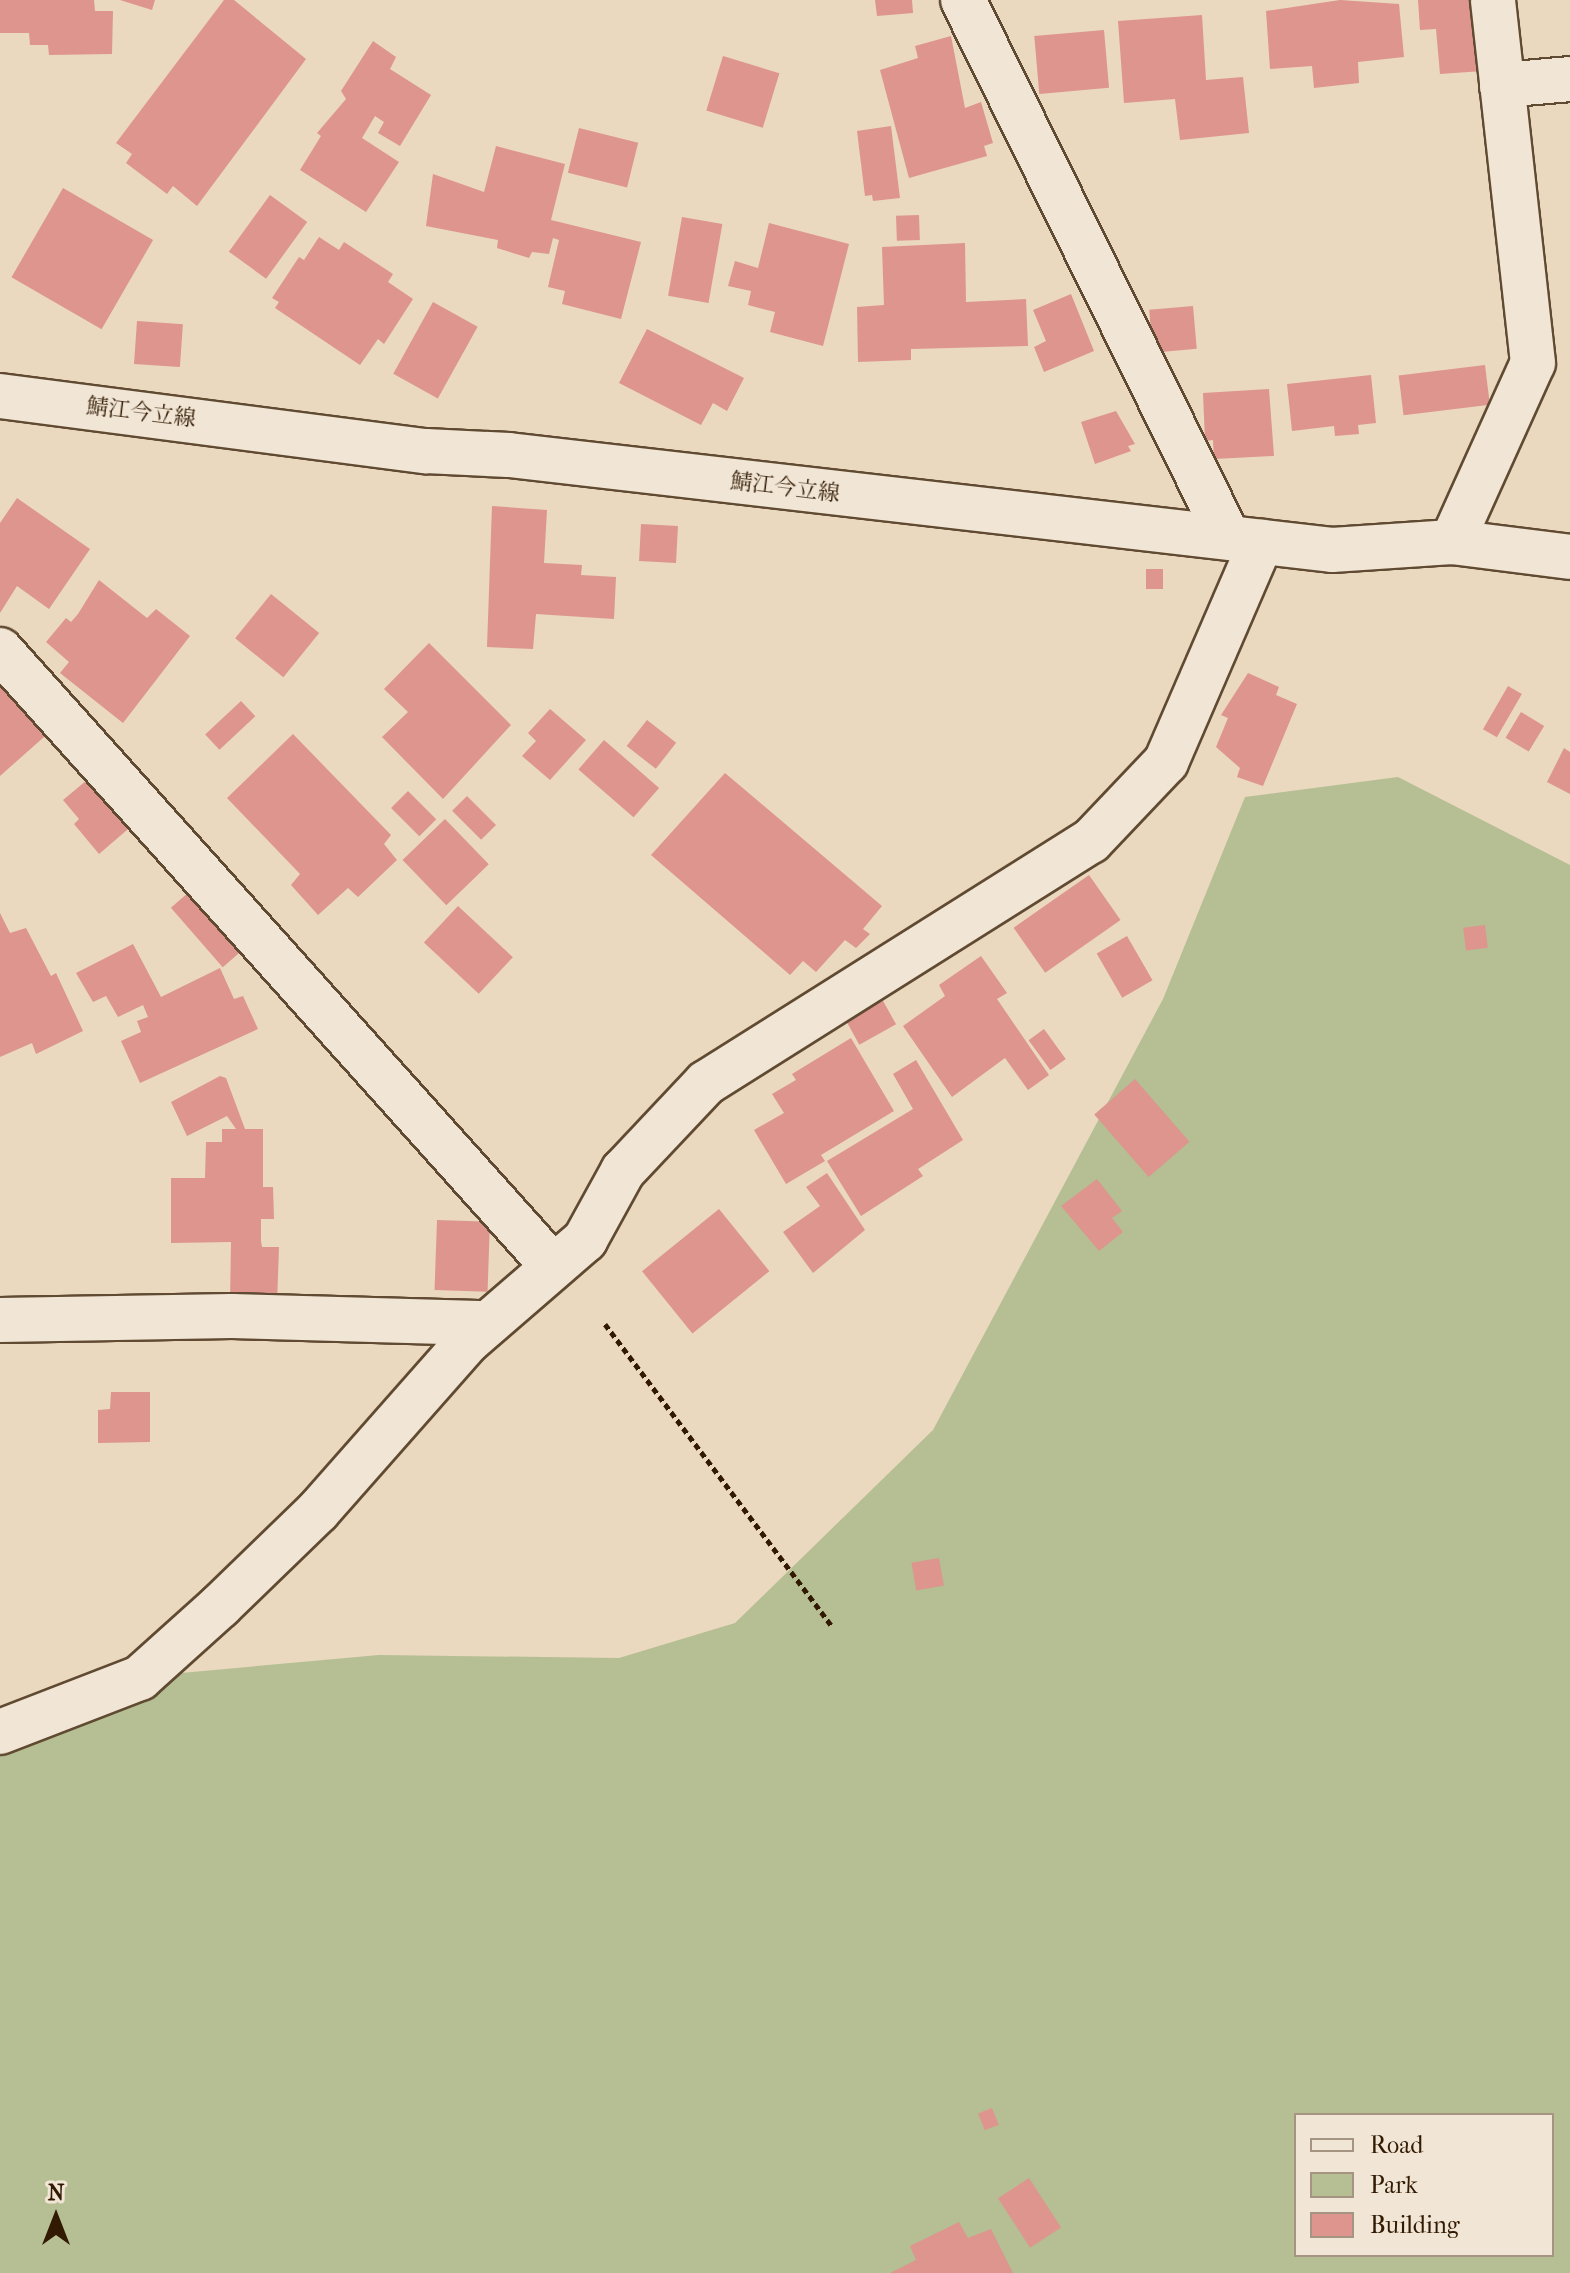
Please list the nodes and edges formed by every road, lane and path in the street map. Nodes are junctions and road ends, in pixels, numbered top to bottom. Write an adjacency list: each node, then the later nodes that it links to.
1 (963, 0): 6 (street)
2 (1493, 0): 4 (street)
3 (1570, 79): 4 (street)
4 (1502, 85): 7 (street)
5 (0, 396): 6 (street, 鯖江今立線)
6 (1244, 539): 7 (street, 鯖江今立線); 10 (street)
7 (1452, 542): 8 (street, 鯖江今立線)
8 (1570, 557)
9 (0, 650): 10 (street)
10 (551, 1264): 12 (street)
11 (0, 1320): 12 (street)
12 (488, 1323): 15 (street)
13 (605, 1324): 14 (path)
14 (832, 1626)
15 (0, 1732)

